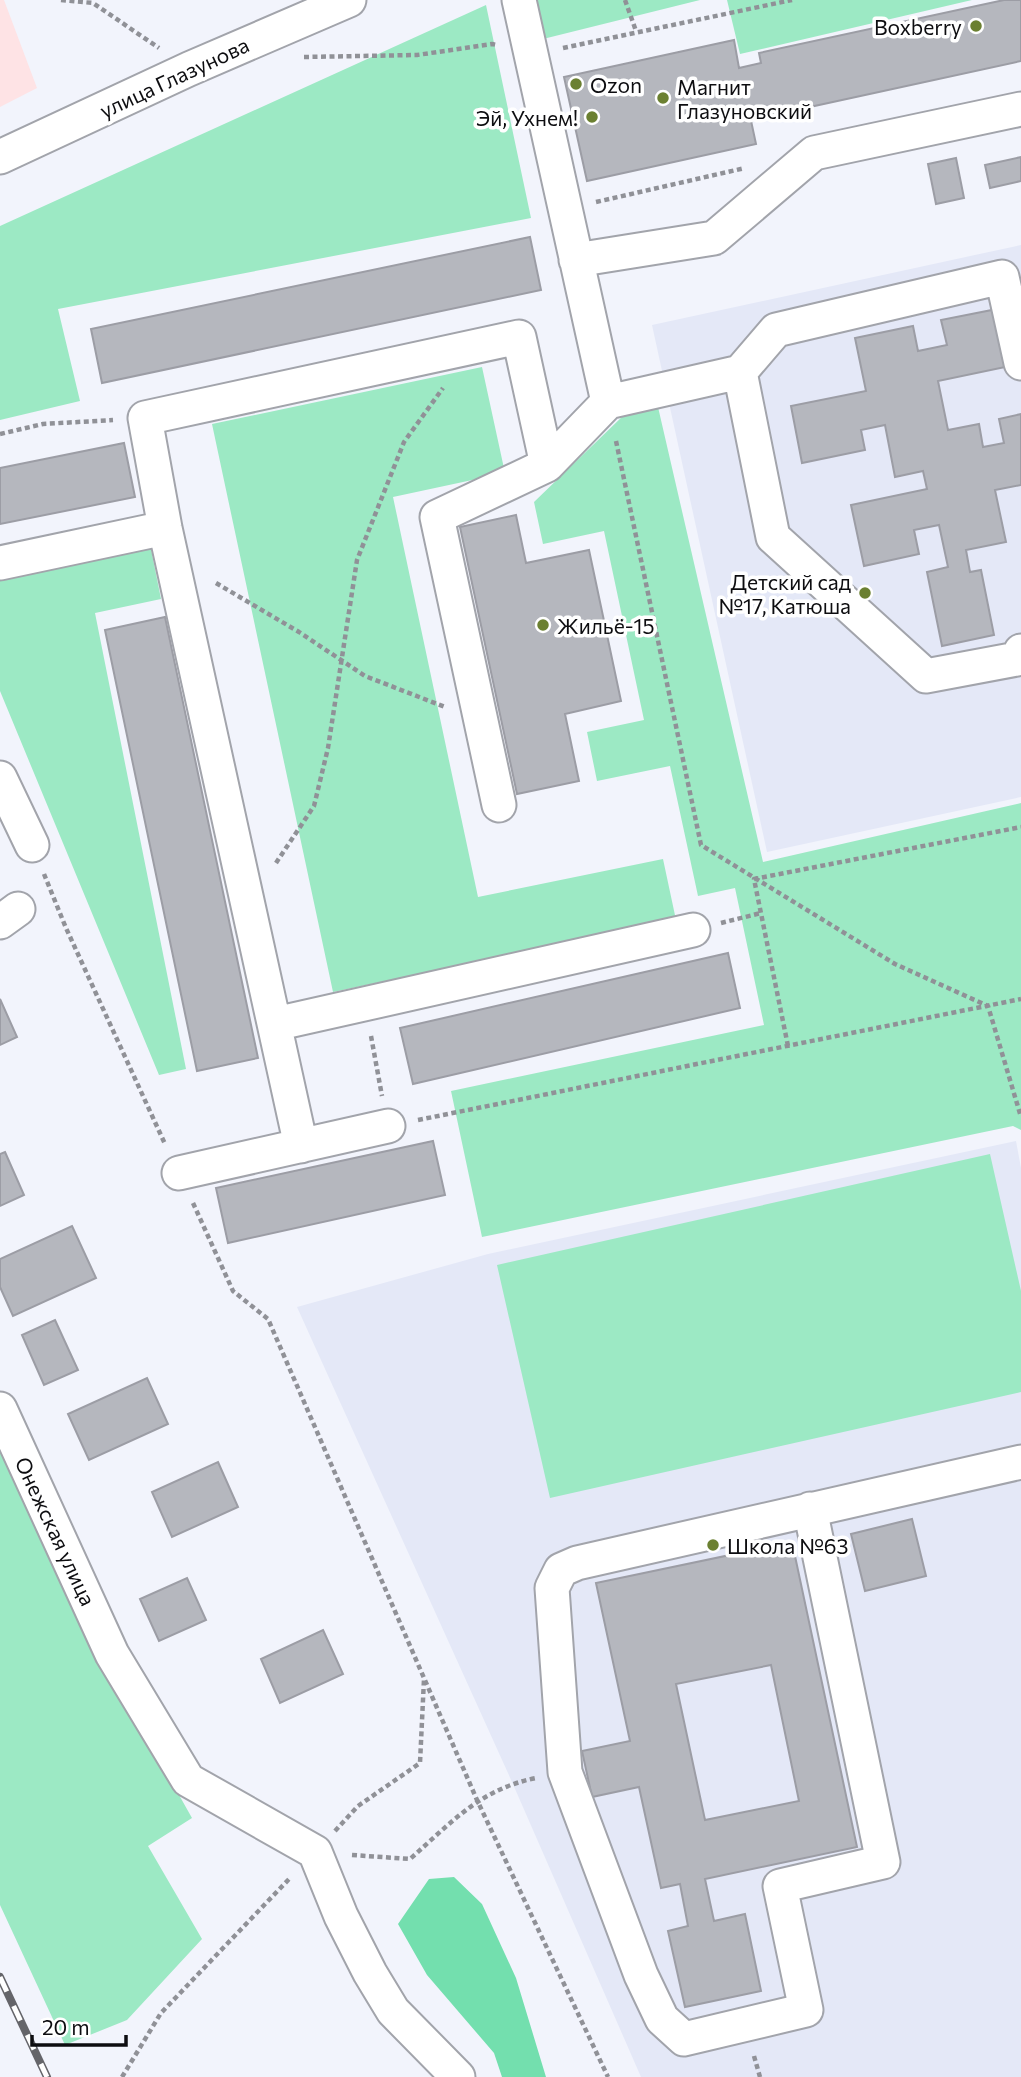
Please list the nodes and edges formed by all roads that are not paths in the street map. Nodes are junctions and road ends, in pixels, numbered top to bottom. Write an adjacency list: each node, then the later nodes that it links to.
1 (349, 0): 4 (street, улица Глазунова)
2 (519, 0): 5 (street)
3 (1021, 109): 5 (street)
4 (0, 157)
5 (576, 260): 8 (street)
6 (1021, 363): 7 (street)
7 (740, 372): 8 (street); 12 (street)
8 (608, 402): 9 (street)
9 (547, 465): 10 (street); 14 (street)
10 (166, 528): 11 (street); 17 (street)
11 (0, 563)
12 (1021, 651)
13 (0, 778): 15 (street)
14 (499, 805)
15 (32, 845)
16 (693, 930): 17 (street)
17 (275, 1024): 19 (street)
18 (388, 1126): 19 (street)
19 (301, 1146): 20 (street)
20 (179, 1173)
21 (0, 1409): 24 (street, Онежская улица)
22 (1021, 1462): 23 (street)
23 (810, 1509): 23 (street)
24 (458, 2077)

